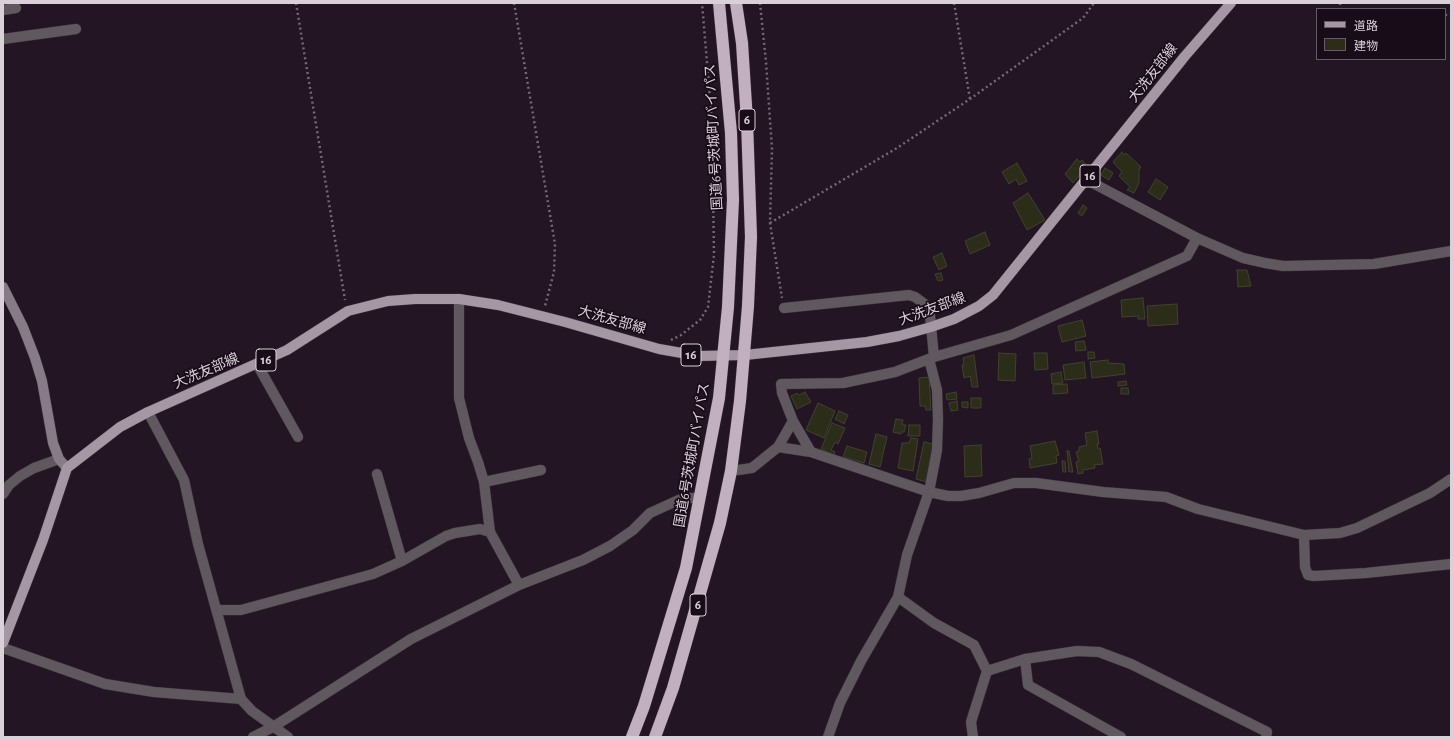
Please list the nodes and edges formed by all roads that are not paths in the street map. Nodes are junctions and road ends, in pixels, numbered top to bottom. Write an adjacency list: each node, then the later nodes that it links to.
1 (719, 3): 15 (highway, 国道6号茨城町バイパス)
2 (736, 3): 16 (highway, 6)
3 (1231, 3): 8 (main road, 大洗友部線 / 16)
4 (16, 8): 5 (street)
5 (3, 10)
6 (76, 29): 7 (street)
7 (3, 39)
8 (1087, 180): 9 (street); 14 (main road, 大洗友部線 / 16)
9 (1197, 238): 10 (street); 17 (street)
10 (1451, 251)
11 (3, 287): 24 (street)
12 (459, 299): 15 (main road, 大洗友部線 / 16); 18 (main road, 大洗友部線 / 16); 30 (street)
13 (784, 308): 14 (street)
14 (931, 327): 16 (main road, 大洗友部線 / 16); 17 (street)
15 (724, 355): 16 (main road, 大洗友部線 / 16); 33 (highway, 国道6号茨城町バイパス)
16 (745, 355): 27 (highway, 6)
17 (931, 358): 20 (street); 31 (street)
18 (257, 364): 19 (main road, 大洗友部線 / 16); 21 (street)
19 (148, 412): 25 (main road, 大洗友部線 / 16); 40 (street)
20 (793, 421): 22 (street); 23 (street)
21 (298, 438)
22 (778, 447): 23 (street); 27 (street)
23 (811, 452): 31 (street)
24 (59, 459): 25 (street); 32 (street)
25 (67, 468): 41 (main road)
26 (541, 470): 30 (street)
27 (731, 471): 50 (highway, 6)
28 (377, 474): 36 (street)
29 (1451, 479): 35 (street)
30 (484, 482): 34 (street)
31 (929, 492): 35 (street); 39 (street)
32 (3, 494)
33 (700, 498): 38 (street); 49 (highway, 国道6号茨城町バイパス)
34 (490, 532): 36 (street); 38 (street)
35 (1304, 535): 37 (street)
36 (402, 561): 40 (street)
37 (1451, 564)
38 (519, 586): 46 (street)
39 (898, 597): 44 (street); 51 (street)
40 (217, 610): 45 (street)
41 (3, 643)
42 (3, 648): 45 (street)
43 (1025, 659): 44 (street); 53 (street); 54 (street)
44 (987, 671): 52 (street)
45 (241, 699): 46 (street)
46 (273, 726): 47 (street); 48 (street)
47 (253, 737)
48 (288, 737)
49 (632, 737)
50 (655, 737)
51 (828, 737)
52 (973, 737)
53 (1121, 737)
54 (1266, 737)

